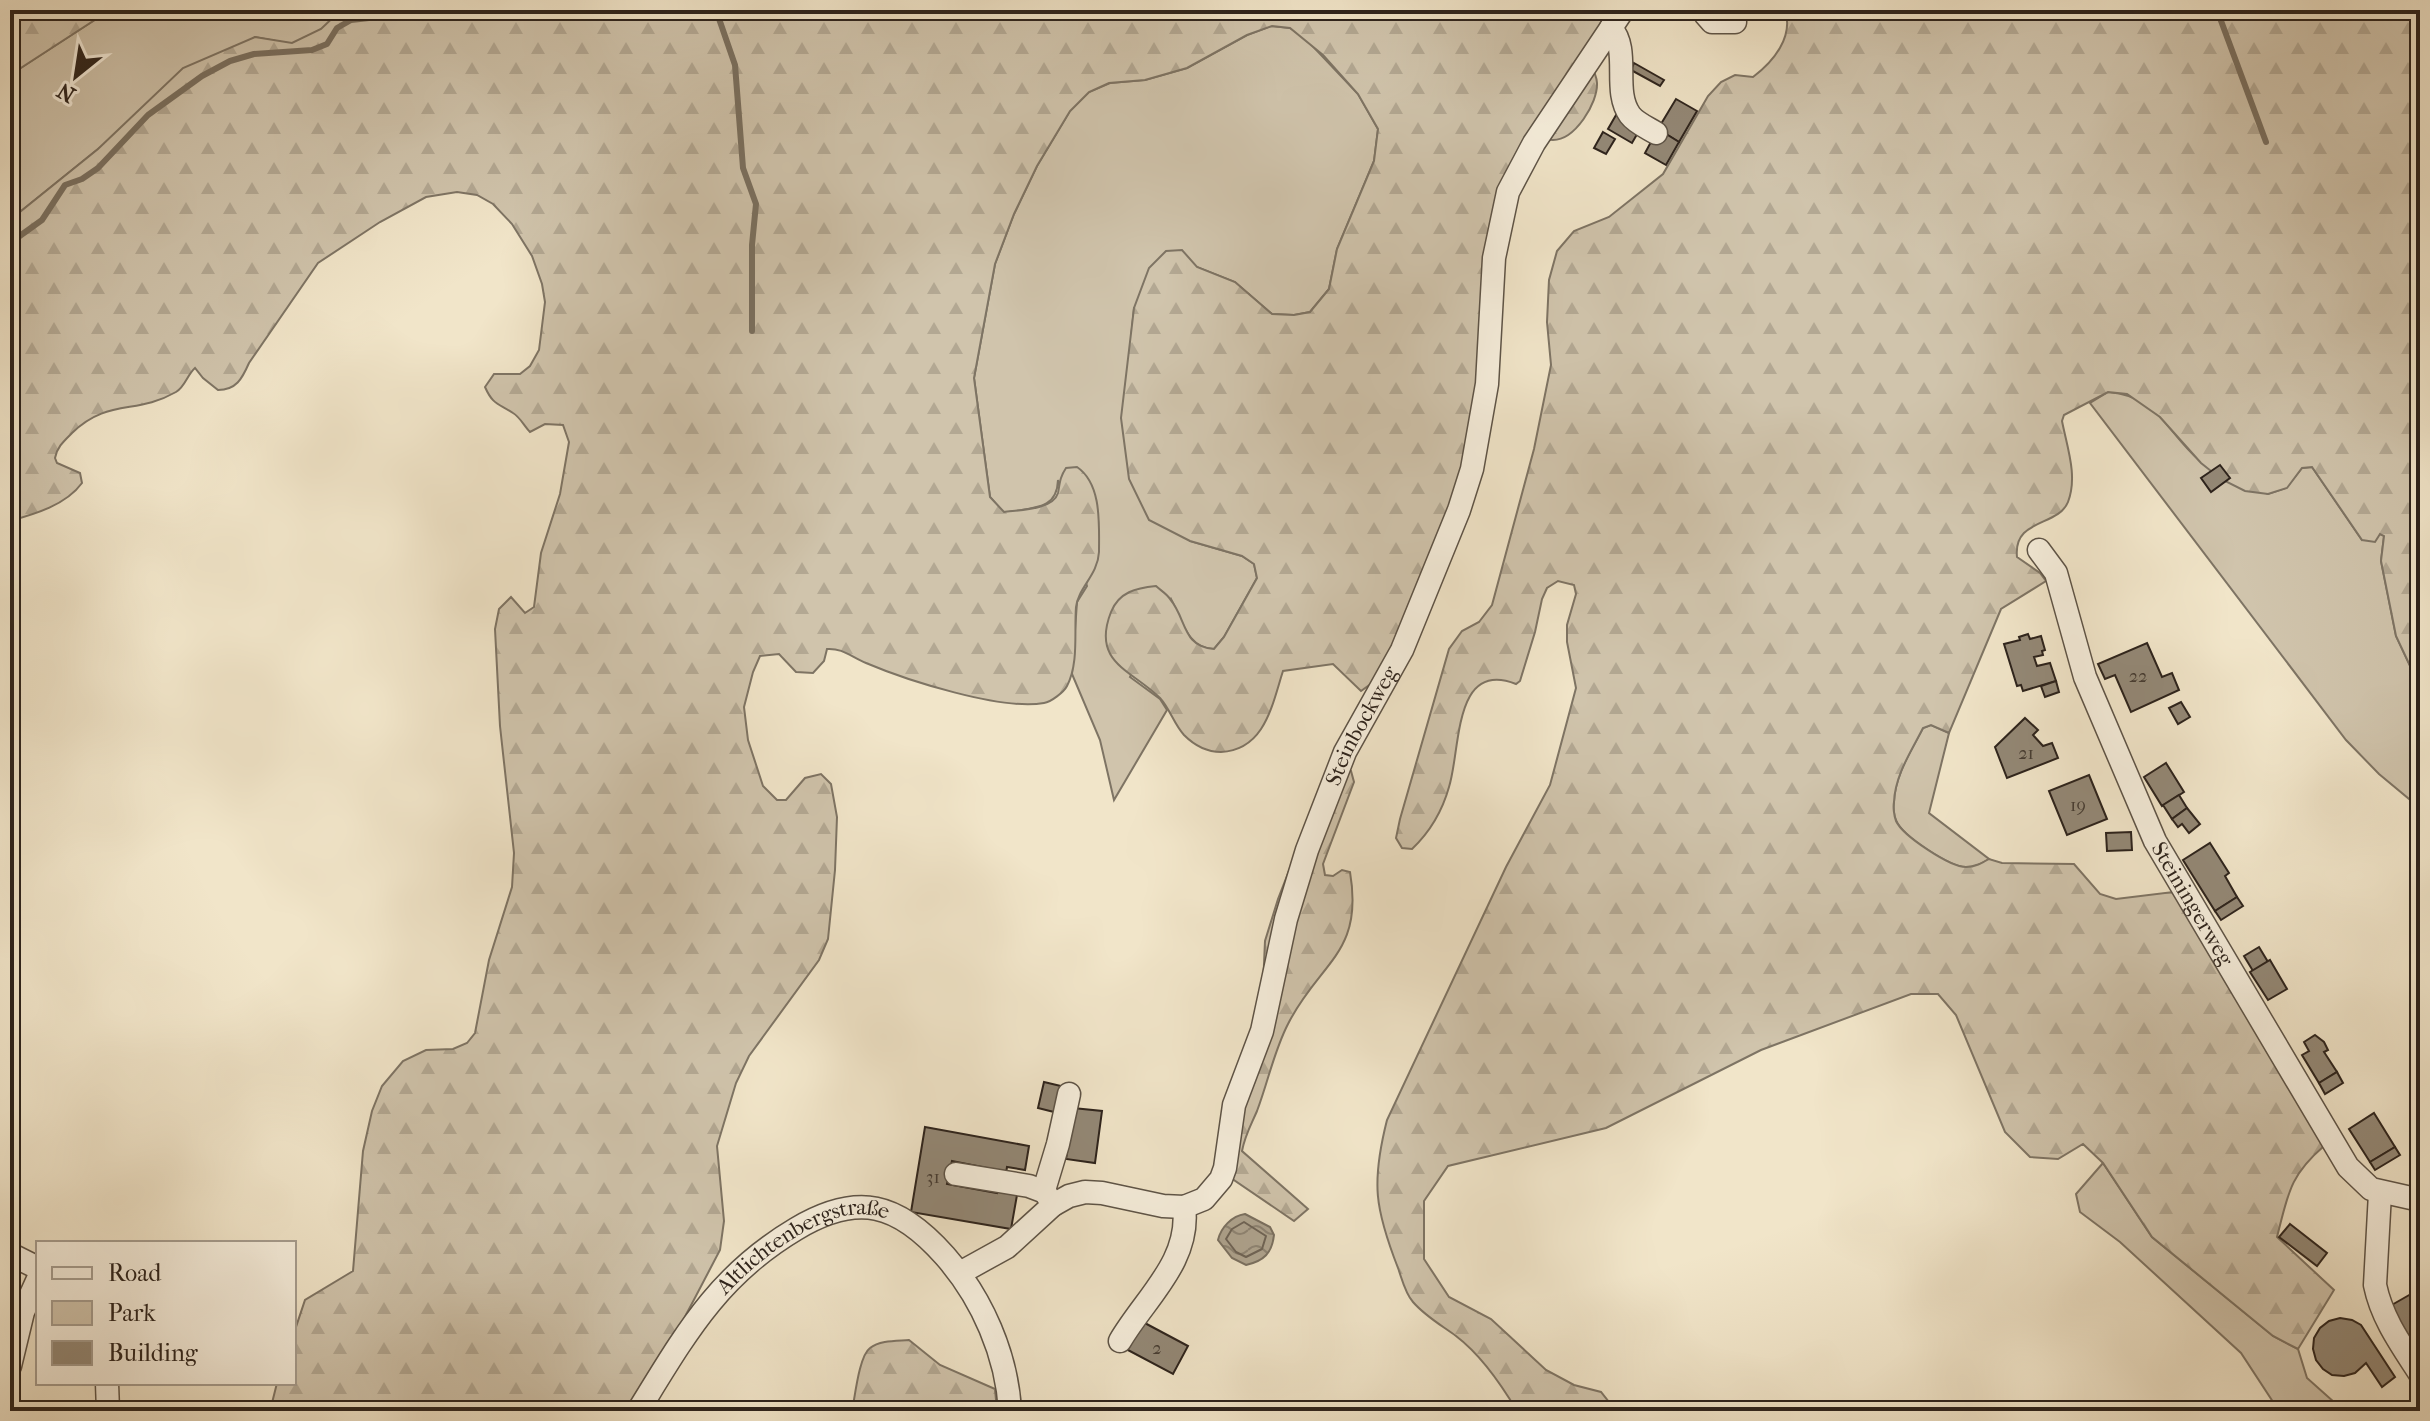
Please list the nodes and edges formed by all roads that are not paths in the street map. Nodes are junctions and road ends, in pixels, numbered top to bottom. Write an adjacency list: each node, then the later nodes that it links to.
1 (1706, 10): 3 (street)
2 (1617, 19): 4 (street); 10 (street, Steinbockweg)
3 (1735, 22)
4 (1656, 133)
5 (2039, 550): 9 (street, Steiningerweg)
6 (1069, 1094): 11 (street)
7 (956, 1174): 11 (street)
8 (1236, 1186): 10 (street)
9 (2380, 1193): 12 (street); 20 (street)
10 (1207, 1196): 13 (street)
11 (1049, 1199): 13 (street); 16 (street)
12 (2420, 1200)
13 (1184, 1207): 18 (street)
14 (10, 1254): 15 (street)
15 (36, 1267)
16 (960, 1273): 22 (street, Altlichtenbergstraße); 24 (street, Altlichtenbergstraße)
17 (36, 1283): 19 (street)
18 (1120, 1341)
19 (10, 1366)
20 (2420, 1374)
21 (107, 1385): 23 (street)
22 (1015, 1408)
23 (108, 1411)
24 (638, 1411)

